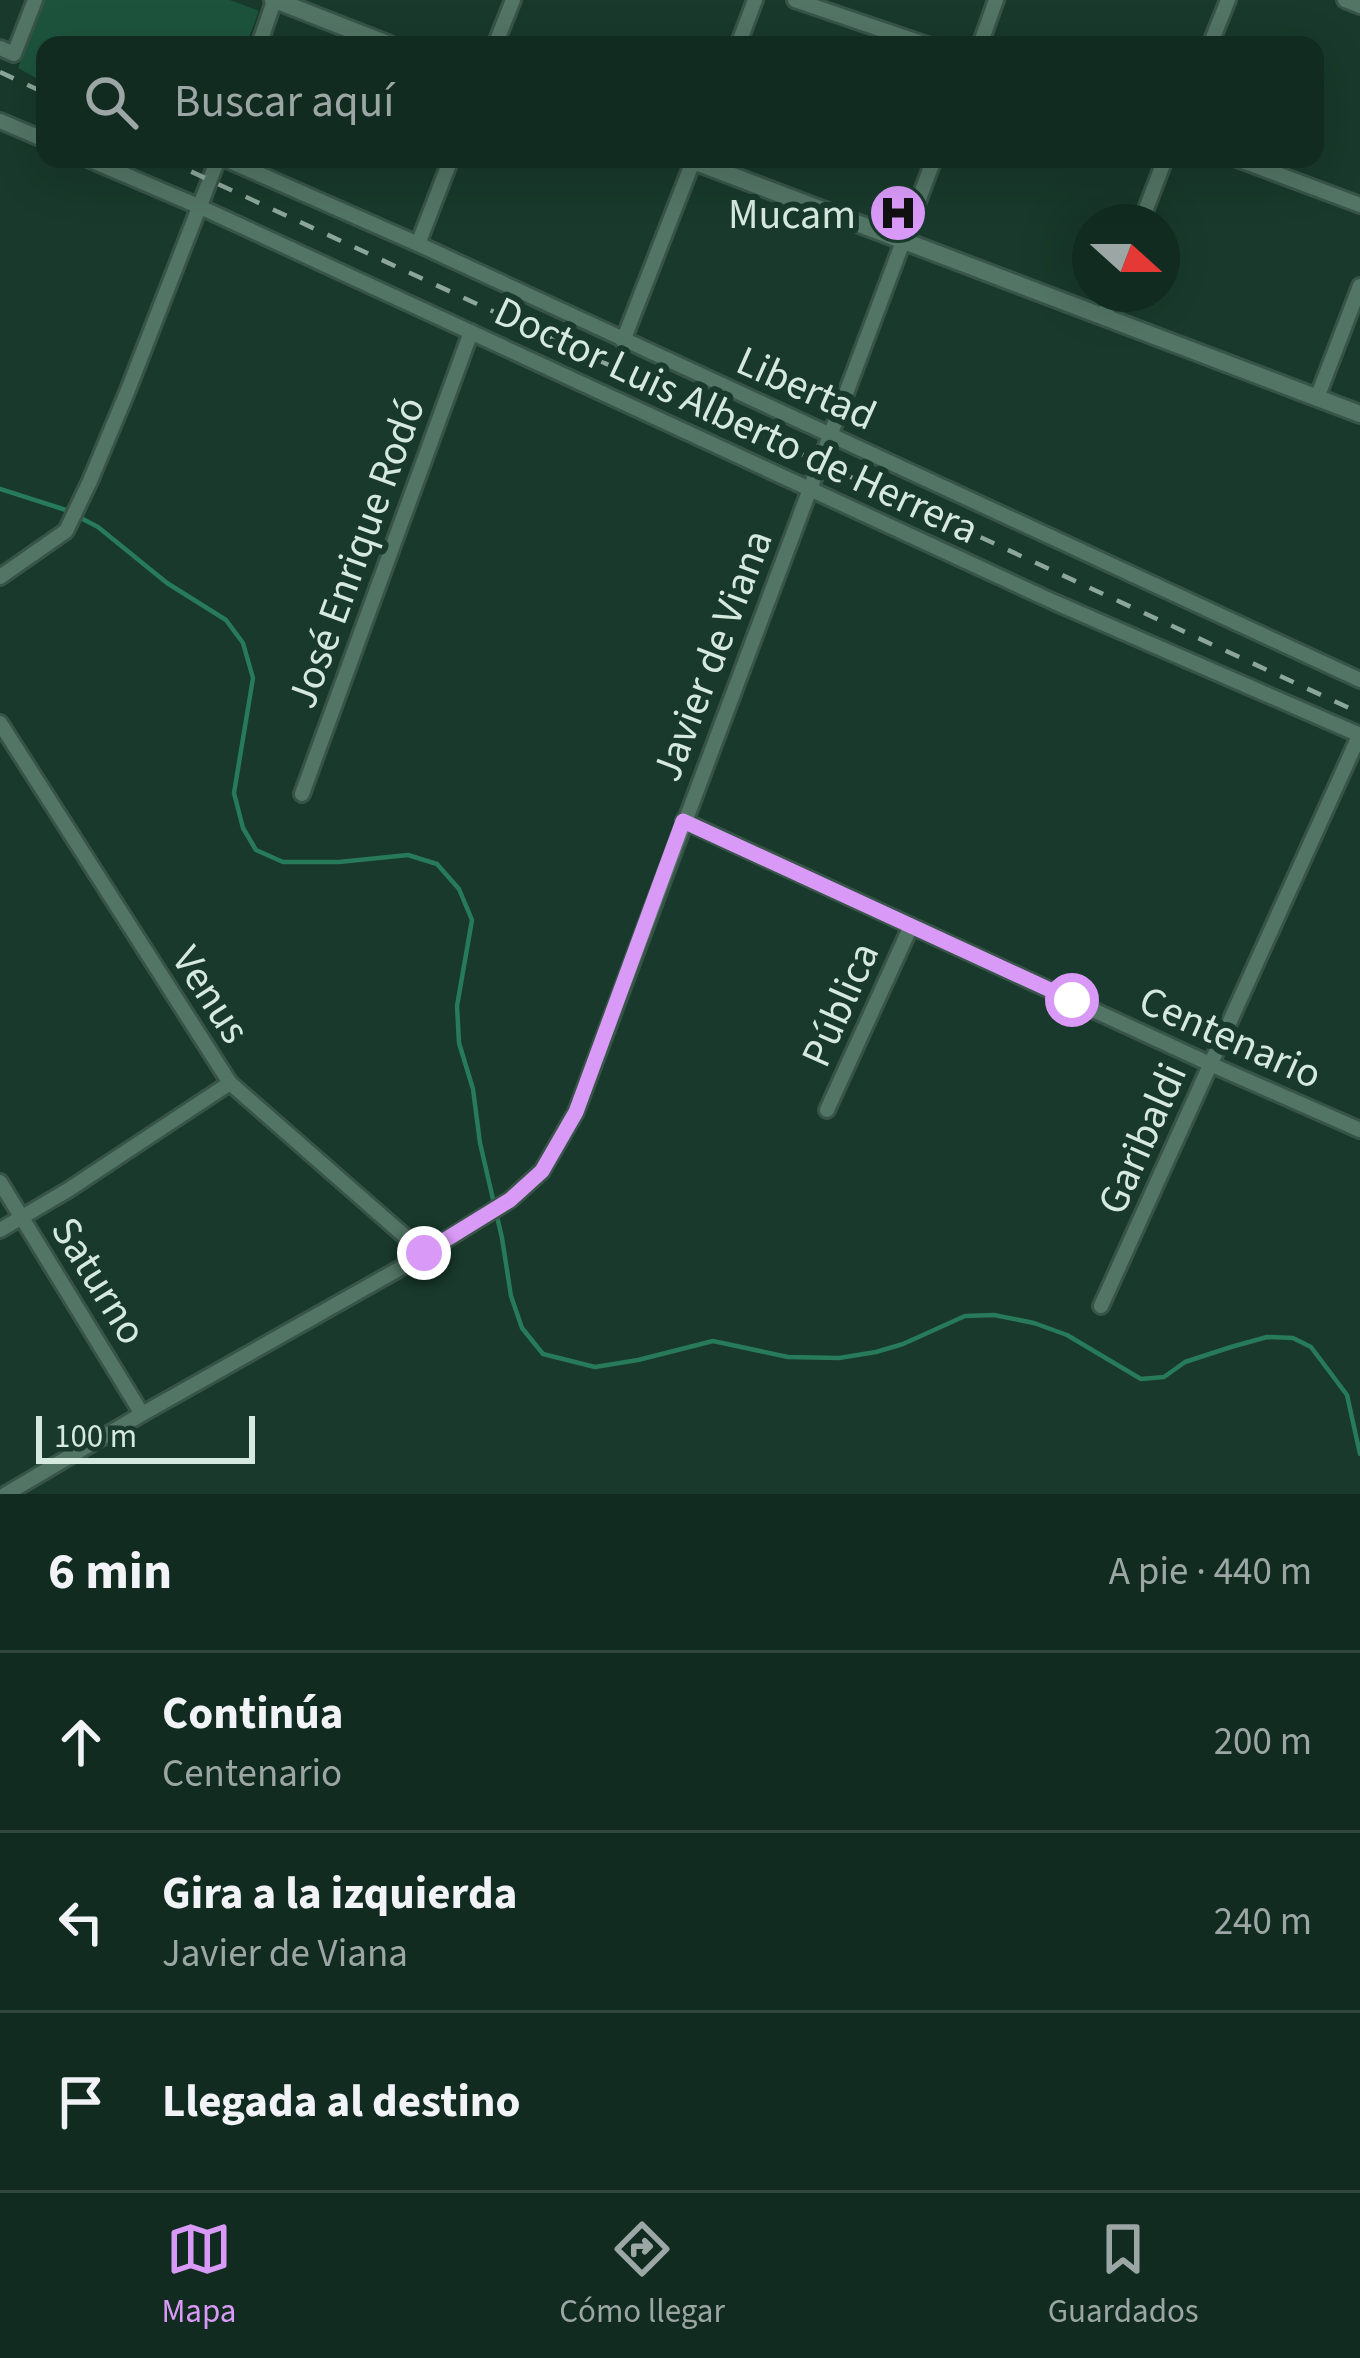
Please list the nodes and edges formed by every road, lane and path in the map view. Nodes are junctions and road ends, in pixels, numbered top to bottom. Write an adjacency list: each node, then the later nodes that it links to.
1 (35, 0): 17 (street)
2 (274, 0): 10 (street); 11 (street)
3 (513, 0): 12 (street)
4 (755, 0): 13 (street)
5 (795, 0): 14 (street)
6 (996, 0): 15 (street)
7 (1228, 0): 16 (street)
8 (1345, 0): 9 (street)
9 (1360, 6)
10 (262, 36)
11 (367, 36)
12 (499, 36)
13 (741, 36)
14 (901, 36)
15 (983, 36)
16 (1214, 36)
17 (7, 51)
18 (0, 121): 19 (street)
19 (36, 136)
20 (109, 168): 31 (street, Doctor Luis Alberto de Herrera)
21 (217, 168): 31 (street)
22 (242, 168): 33 (street, Libertad)
23 (448, 168): 33 (street)
24 (689, 168): 38 (street)
25 (713, 168): 32 (street)
26 (930, 168): 32 (street, Javier de Viana)
27 (1162, 168): 29 (street)
28 (1261, 168): 30 (street)
29 (1148, 204)
30 (1360, 205)
31 (198, 206): 37 (street, Doctor Luis Alberto de Herrera); 43 (street)
32 (902, 240): 36 (street); 41 (street, Javier de Viana)
33 (418, 244): 38 (street, Libertad)
34 (1360, 286): 39 (street)
35 (1106, 312): 36 (street)
36 (1104, 316): 39 (street)
37 (470, 332): 42 (street, Doctor Luis Alberto de Herrera); 47 (street, José Enrique Rodó)
38 (622, 341): 41 (street, Libertad)
39 (1317, 398): 40 (street)
40 (1360, 414)
41 (830, 434): 42 (street, Javier de Viana); 44 (street, Libertad)
42 (809, 487): 46 (street, Doctor Luis Alberto de Herrera); 48 (street, Javier de Viana)
43 (0, 577)
44 (1360, 680)
45 (0, 723): 51 (street, Venus)
46 (1360, 735): 50 (street, Garibaldi)
47 (302, 794)
48 (683, 821): 49 (street, Centenario); 57 (street, Javier de Viana)
49 (910, 926): 50 (street, Centenario); 52 (street, Pública)
50 (1210, 1064): 53 (street, Centenario); 58 (street, Garibaldi)
51 (230, 1084): 55 (street); 57 (street, Venus)
52 (827, 1110)
53 (1360, 1130)
54 (0, 1182): 55 (street, Saturno)
55 (22, 1217): 56 (street); 59 (street, Saturno)
56 (0, 1230)
57 (424, 1253): 59 (street, Javier de Viana)
58 (1101, 1306)
59 (142, 1414): 60 (street, Javier de Viana)
60 (6, 1494)

